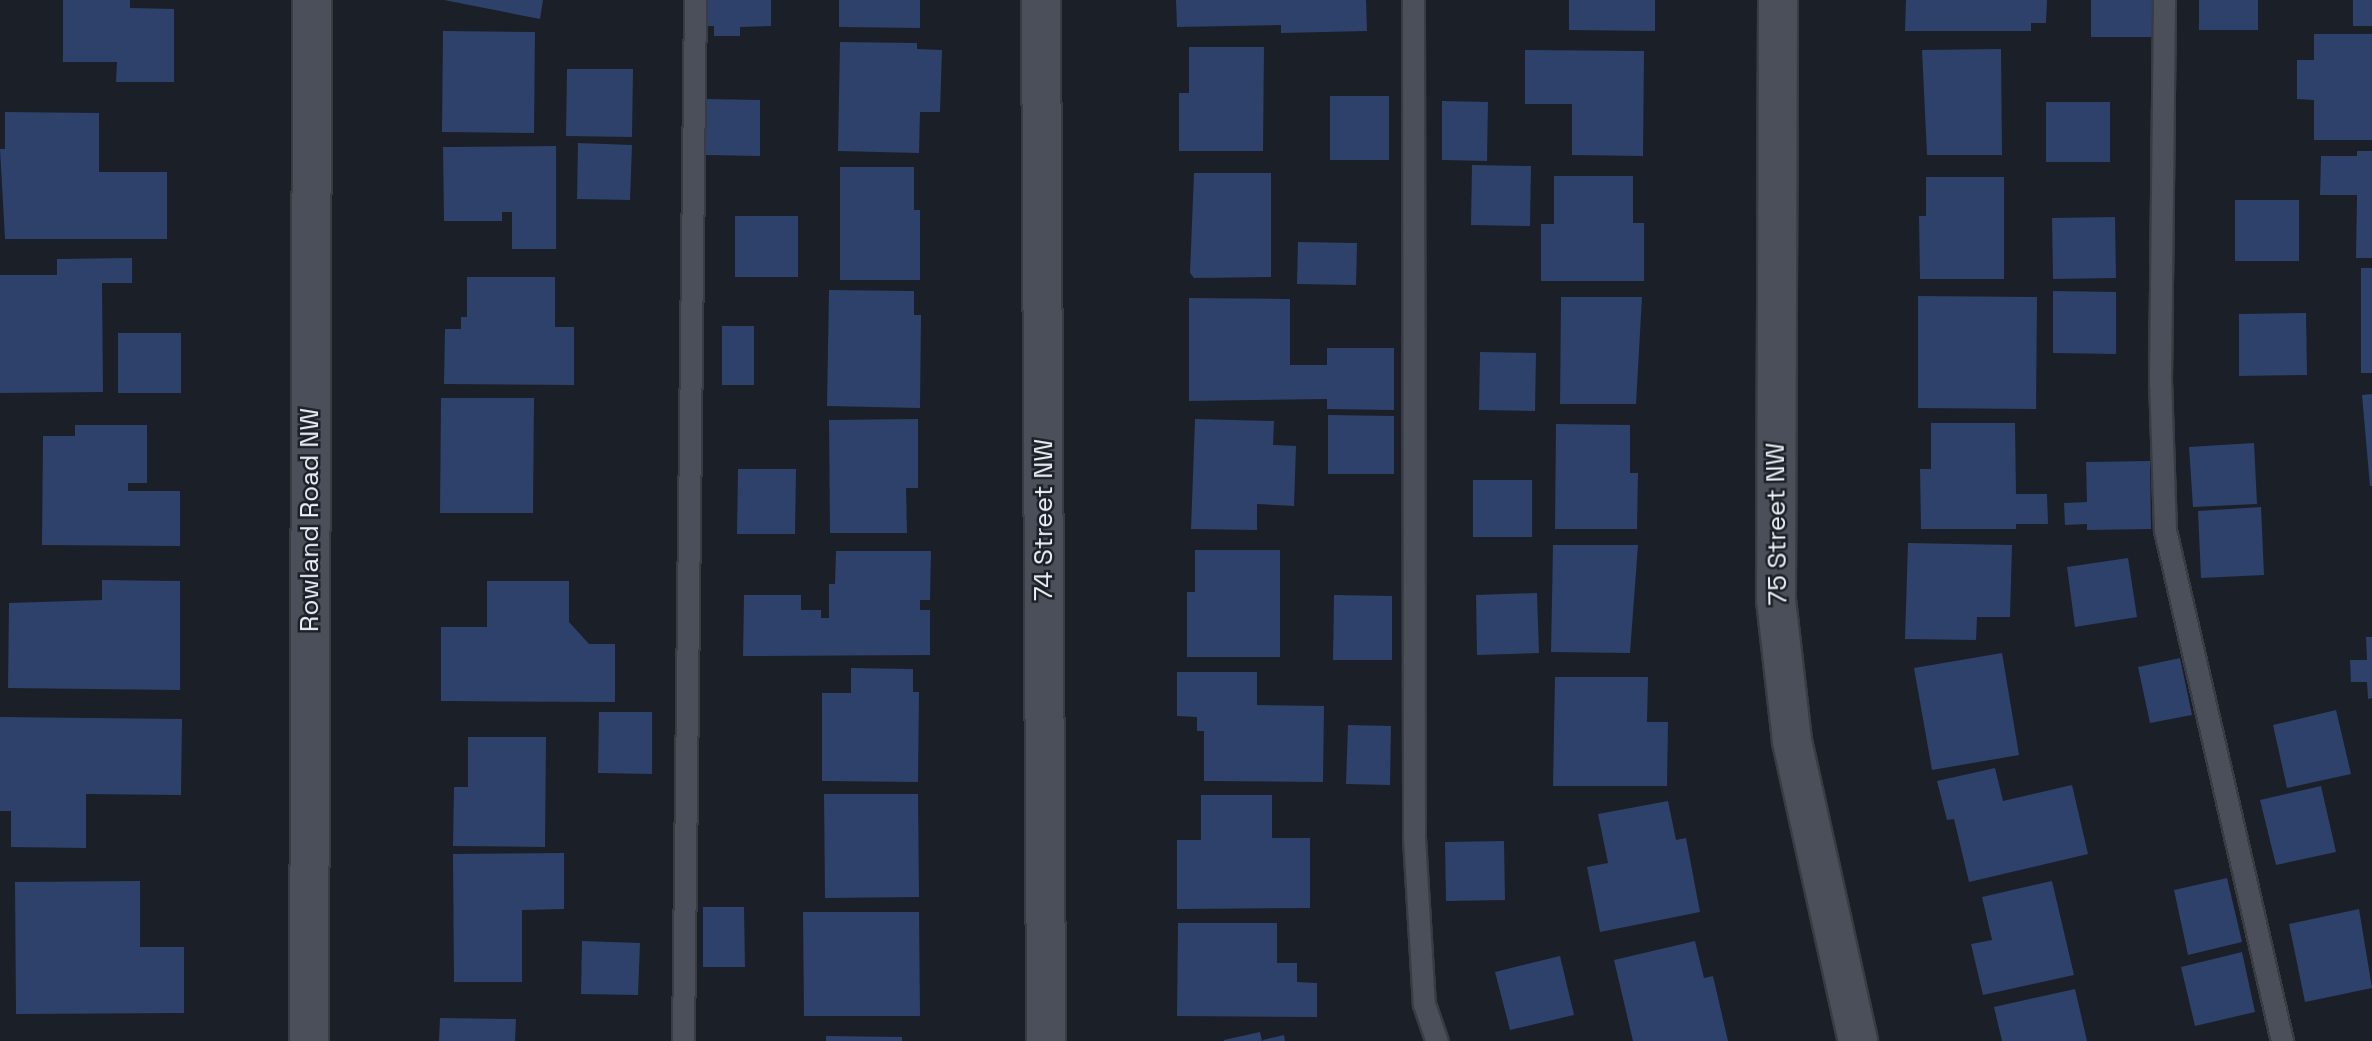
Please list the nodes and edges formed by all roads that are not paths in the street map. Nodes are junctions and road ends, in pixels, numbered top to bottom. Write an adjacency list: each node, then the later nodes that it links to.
1 (312, 0): 7 (street, Rowland Road NW)
2 (695, 0): 8 (lane)
3 (1041, 0): 9 (street, 74 Street NW)
4 (1413, 0): 10 (lane)
5 (1777, 0): 11 (street, 75 Street NW)
6 (2164, 0): 12 (lane)
7 (309, 1041)
8 (683, 1041)
9 (1046, 1041)
10 (1437, 1041)
11 (1858, 1041)
12 (2282, 1041)

